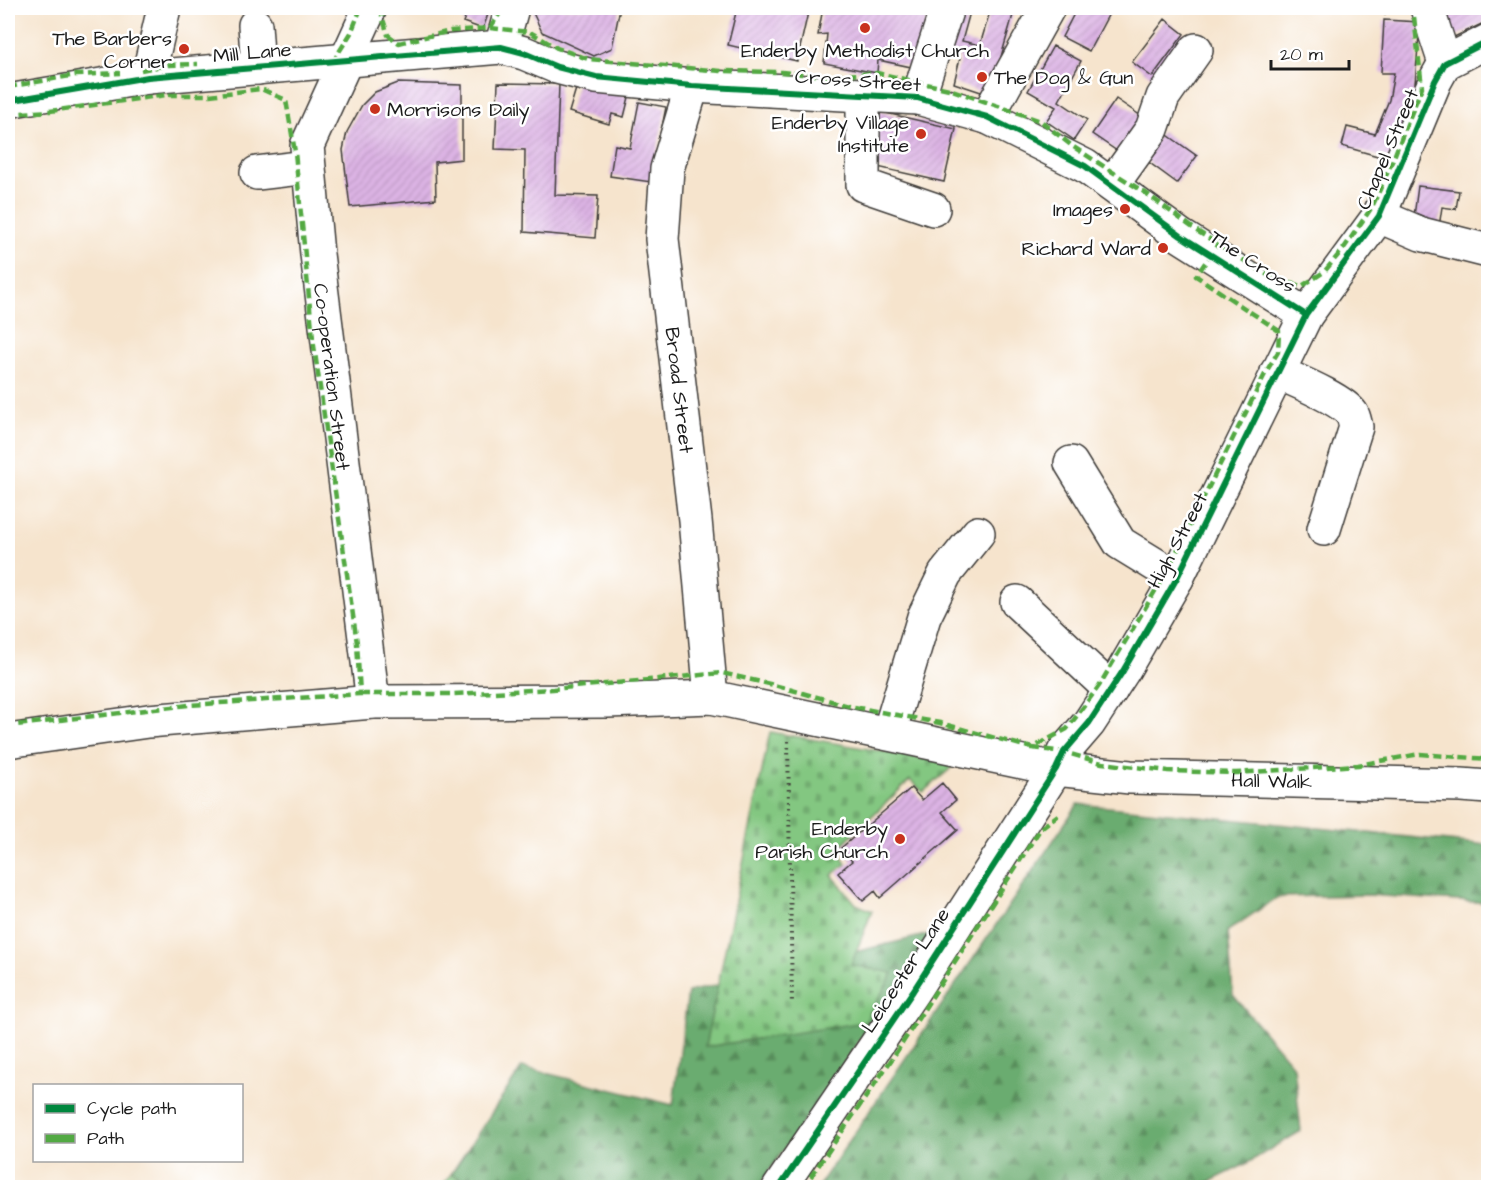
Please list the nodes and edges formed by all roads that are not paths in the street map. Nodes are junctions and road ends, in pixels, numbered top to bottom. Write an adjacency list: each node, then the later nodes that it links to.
1 (164, 8): 14 (street)
2 (370, 8): 11 (street, Co-operation Street)
3 (512, 8): 9 (street)
4 (946, 8): 17 (street)
5 (1048, 8): 19 (street)
6 (1427, 8): 12 (street)
7 (255, 25): 13 (street)
8 (1488, 41): 12 (street)
9 (501, 47): 11 (street, Mill Lane); 15 (street, Cross Street)
10 (1196, 51): 22 (street)
11 (347, 60): 13 (street, Mill Lane); 20 (street, Co-operation Street)
12 (1445, 63): 24 (street, Chapel Street)
13 (258, 68): 14 (street, Mill Lane)
14 (148, 77): 18 (street, Mill Lane)
15 (692, 87): 16 (street, Cross Street); 35 (street, Broad Street)
16 (863, 95): 17 (street, Cross Street); 23 (street)
17 (918, 98): 19 (street, Cross Street)
18 (8, 101)
19 (987, 117): 22 (street, Cross Street)
20 (308, 167): 21 (street); 36 (street, Co-operation Street)
21 (257, 173)
22 (1112, 184): 25 (street, Cross Street)
23 (933, 209)
24 (1378, 216): 26 (street); 27 (street, Chapel Street)
25 (1181, 236): 27 (street, The Cross)
26 (1488, 251)
27 (1306, 315): 28 (street, High Street)
28 (1277, 372): 30 (street); 32 (street, High Street)
29 (1071, 463): 32 (street)
30 (1324, 529)
31 (978, 533): 37 (street)
32 (1177, 578): 34 (street, High Street)
33 (1017, 602): 34 (street)
34 (1111, 690): 39 (street, High Street)
35 (711, 697): 36 (street, Hall Walk); 37 (street, Hall Walk)
36 (373, 702): 38 (street, Hall Walk)
37 (889, 734): 39 (street, Hall Walk)
38 (8, 741)
39 (1056, 768): 40 (street, Hall Walk); 41 (street, Leicester Lane)
40 (1488, 787)
41 (779, 1188)

